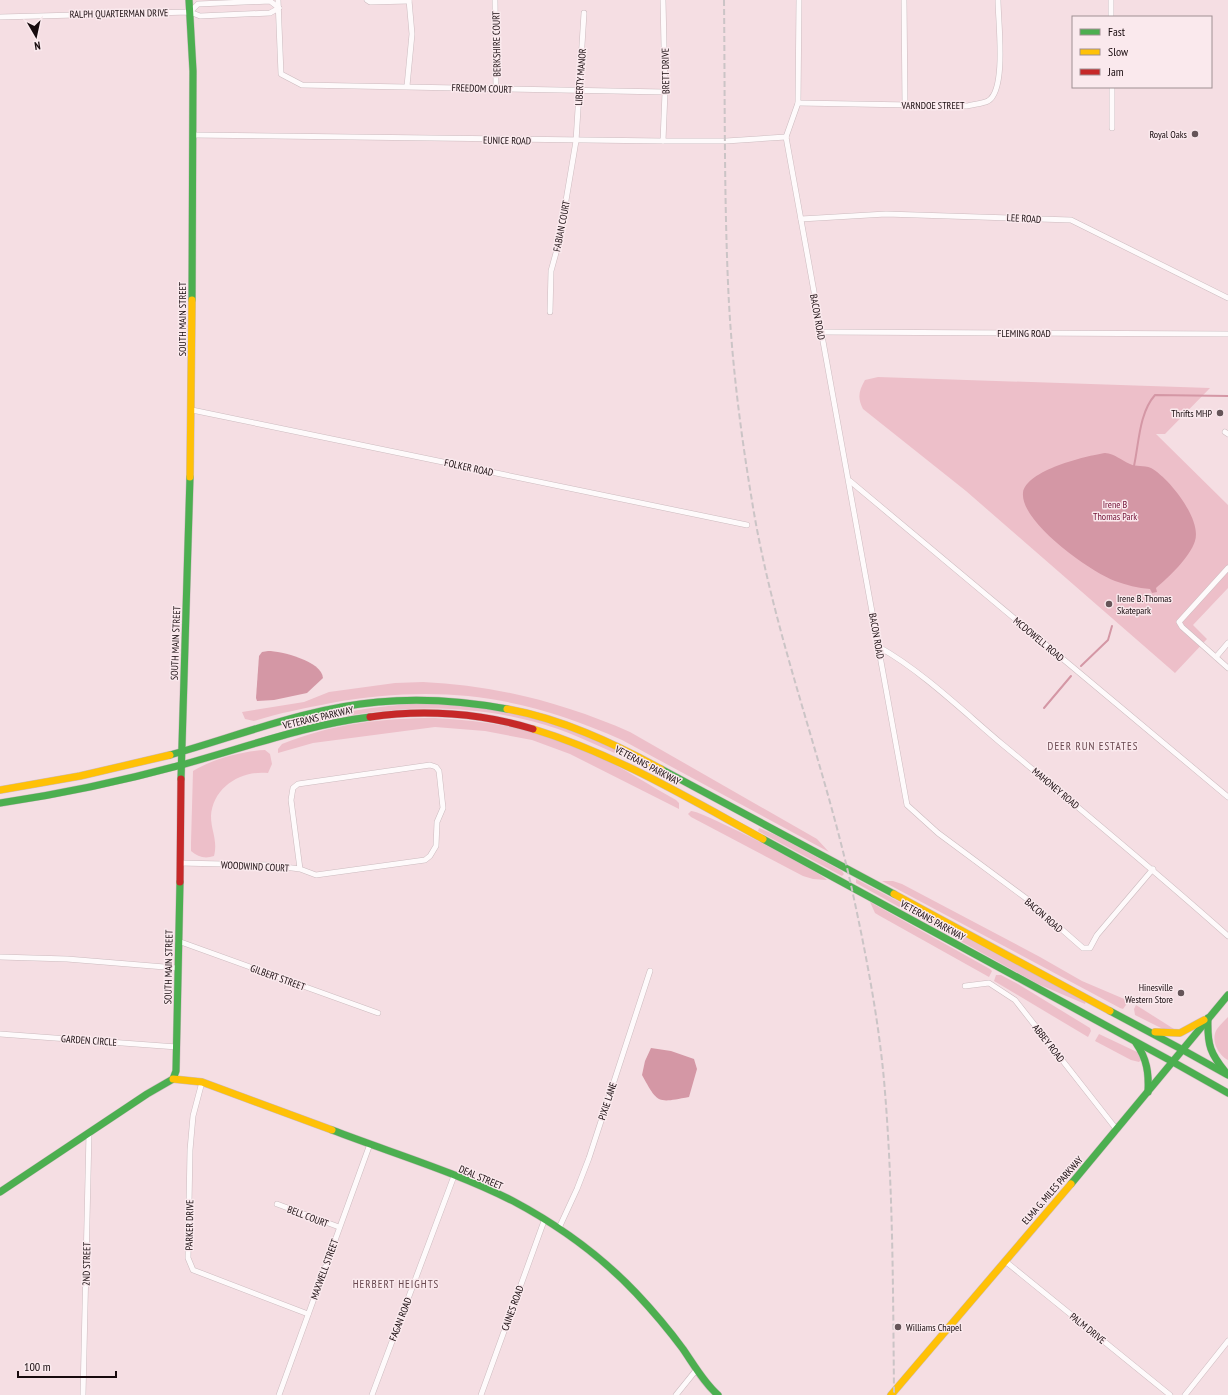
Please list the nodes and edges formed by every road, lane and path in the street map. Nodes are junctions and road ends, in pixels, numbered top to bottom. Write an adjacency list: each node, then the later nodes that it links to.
1 (189, 0): 12 (main road, SOUTH MAIN STREET)
2 (278, 0): 11 (street)
3 (367, 0): 10 (street)
4 (495, 0): 17 (street, BERKSHIRE COURT)
5 (663, 0): 20 (street, BRETT DRIVE)
6 (800, 0): 21 (street)
7 (904, 0): 22 (street)
8 (998, 0): 22 (street, VARNDOE STREET)
9 (1111, 0): 14 (street)
10 (409, 1): 16 (street)
11 (279, 8): 12 (street, RALPH QUARTERMAN DRIVE); 12 (street, RALPH QUARTERMAN DRIVE); 16 (street, FREEDOM COURT)
12 (190, 12): 15 (street, RALPH QUARTERMAN DRIVE); 24 (main road, SOUTH MAIN STREET)
13 (584, 13): 19 (street, LIBERTY MANOR)
14 (1111, 16)
15 (0, 17)
16 (407, 86): 17 (street, FREEDOM COURT)
17 (496, 88): 19 (street, FREEDOM COURT)
18 (1112, 88): 23 (street)
19 (579, 92): 20 (street, FREEDOM COURT); 26 (street, LIBERTY MANOR)
20 (666, 92): 27 (street, BRETT DRIVE)
21 (798, 103): 22 (street, VARNDOE STREET); 25 (street)
22 (905, 105)
23 (1112, 128)
24 (193, 135): 26 (street, EUNICE ROAD); 33 (main road, SOUTH MAIN STREET)
25 (786, 137): 27 (street, EUNICE ROAD); 28 (street, BACON ROAD)
26 (576, 141): 27 (street, EUNICE ROAD); 30 (street, FABIAN COURT)
27 (663, 141)
28 (801, 219): 29 (street, LEE ROAD); 31 (street, BACON ROAD)
29 (1228, 298)
30 (550, 312)
31 (820, 332): 32 (street, FLEMING ROAD); 34 (street, BACON ROAD)
32 (1228, 334)
33 (192, 410): 35 (street, FOLKER ROAD); 41 (main road, SOUTH MAIN STREET)
34 (850, 481): 38 (street, BACON ROAD); 44 (street, MCDOWELL ROAD)
35 (747, 525)
36 (1228, 568): 39 (street)
37 (1228, 643): 39 (street)
38 (879, 647): 48 (street, MAHONEY ROAD); 48 (street, BACON ROAD)
39 (1216, 657): 40 (street)
40 (1228, 668)
41 (182, 751): 42 (main road, SOUTH MAIN STREET); 43 (main road, VETERANS PARKWAY); 58 (main road, VETERANS PARKWAY)
42 (182, 765): 45 (main road, VETERANS PARKWAY); 46 (main road, SOUTH MAIN STREET); 60 (main road, VETERANS PARKWAY)
43 (0, 790)
44 (1228, 797)
45 (0, 804)
46 (180, 863): 47 (street, WOODWIND COURT); 50 (main road, SOUTH MAIN STREET)
47 (300, 869): 47 (street, WOODWIND COURT)
48 (1153, 869): 49 (street, MAHONEY ROAD)
49 (1228, 936)
50 (178, 941): 52 (main road, SOUTH MAIN STREET); 56 (street, GILBERT STREET)
51 (0, 957): 52 (street)
52 (177, 968): 61 (main road, SOUTH MAIN STREET)
53 (650, 971): 77 (street, PIXIE LANE)
54 (964, 986): 69 (street, ABBEY ROAD)
55 (1227, 996): 57 (main road, ELMA G. MILES PARKWAY)
56 (378, 1013)
57 (1208, 1018): 58 (main road); 62 (main road, ELMA G. MILES PARKWAY); 64 (main road)
58 (1148, 1031): 62 (main road, VETERANS PARKWAY)
59 (0, 1034): 61 (street, GARDEN CIRCLE)
60 (1136, 1042): 63 (main road, VETERANS PARKWAY); 67 (main road)
61 (177, 1047): 65 (main road, SOUTH MAIN STREET)
62 (1183, 1050): 63 (main road, ELMA G. MILES PARKWAY); 64 (main road, VETERANS PARKWAY)
63 (1173, 1062): 67 (main road, ELMA G. MILES PARKWAY); 68 (main road, VETERANS PARKWAY)
64 (1228, 1075)
65 (173, 1079): 66 (main road, DEAL STREET); 70 (main road)
66 (202, 1082): 71 (main road, DEAL STREET); 79 (street, PARKER DRIVE)
67 (1148, 1093): 69 (main road, ELMA G. MILES PARKWAY)
68 (1228, 1093)
69 (1117, 1130): 78 (main road, ELMA G. MILES PARKWAY)
70 (89, 1133): 73 (main road); 82 (street, 2ND STREET)
71 (370, 1144): 72 (main road, DEAL STREET); 76 (street, MAXWELL STREET)
72 (454, 1176): 75 (main road, DEAL STREET); 84 (street, FAGAN ROAD)
73 (0, 1192)
74 (277, 1204): 76 (street, BELL COURT)
75 (544, 1221): 77 (main road, DEAL STREET); 85 (street, CAINES ROAD)
76 (339, 1228): 79 (street, MAXWELL STREET)
77 (559, 1228): 81 (main road, DEAL STREET)
78 (1005, 1261): 88 (main road, ELMA G. MILES PARKWAY); 89 (street, PALM DRIVE)
79 (308, 1314): 83 (street, MAXWELL STREET)
80 (1228, 1341): 90 (street)
81 (697, 1369): 86 (street); 87 (main road, DEAL STREET)
82 (83, 1395)
83 (279, 1395)
84 (372, 1395)
85 (481, 1395)
86 (676, 1395)
87 (718, 1395)
88 (891, 1395)
89 (1170, 1395)
90 (1185, 1395)

